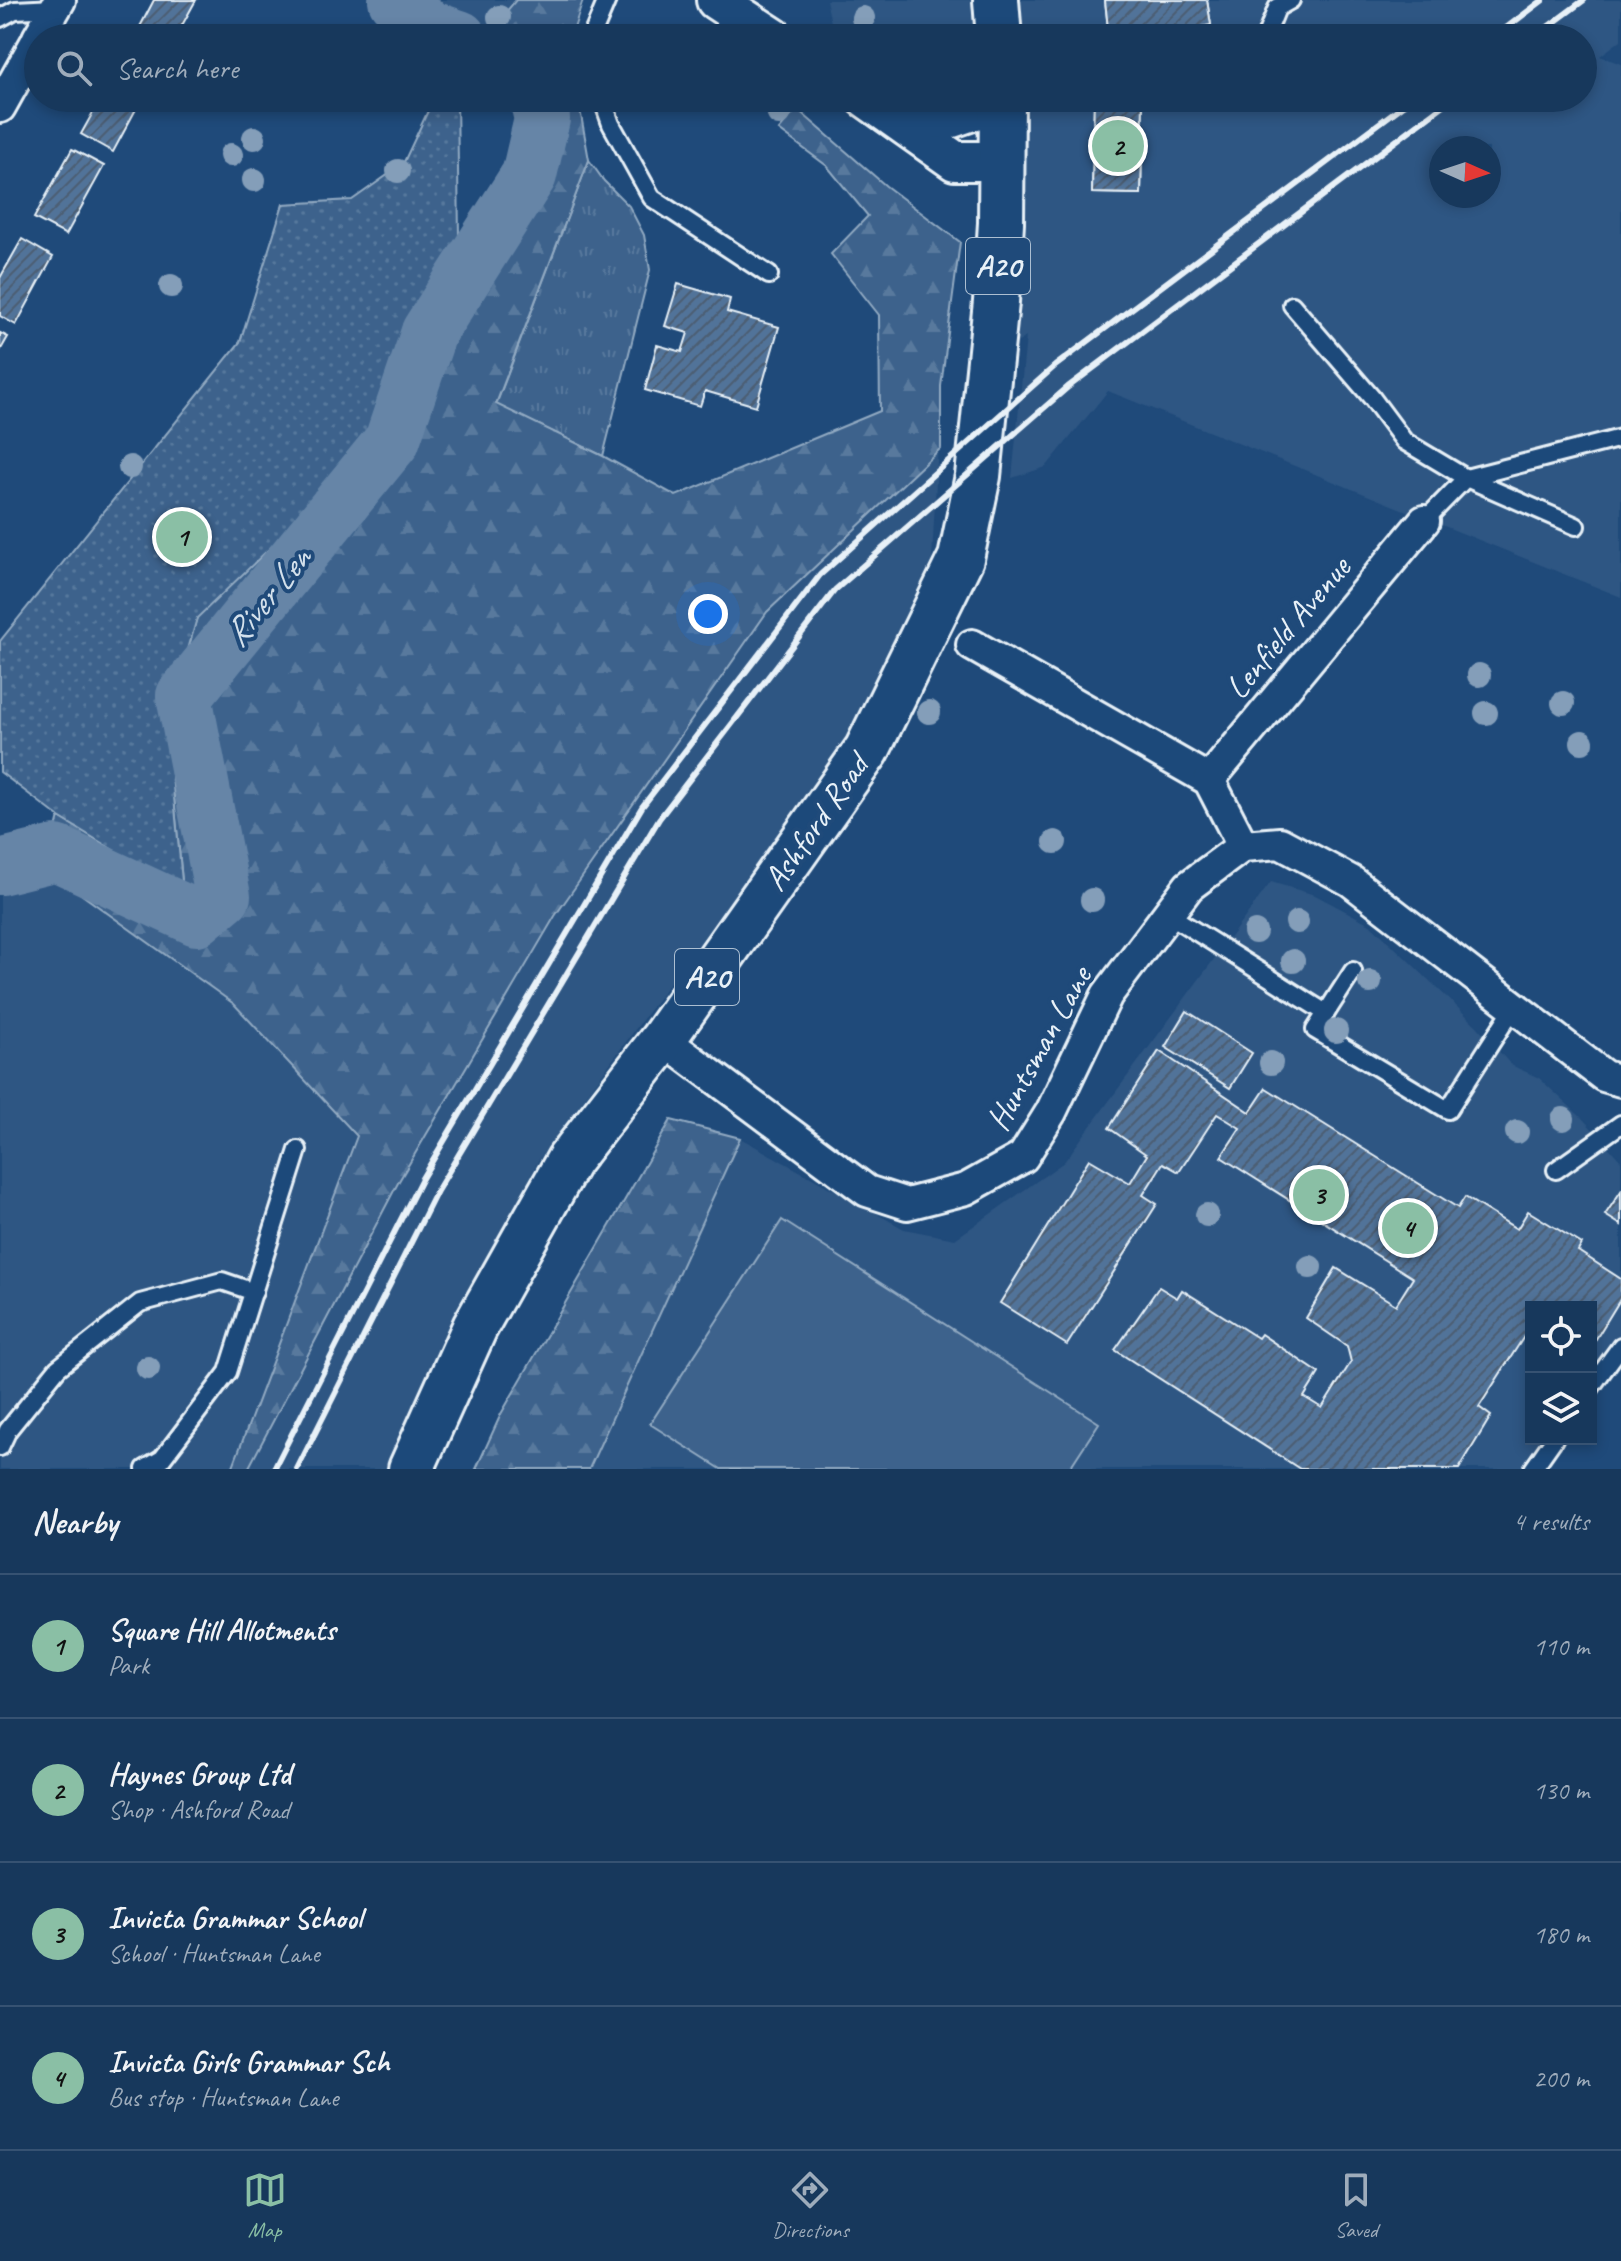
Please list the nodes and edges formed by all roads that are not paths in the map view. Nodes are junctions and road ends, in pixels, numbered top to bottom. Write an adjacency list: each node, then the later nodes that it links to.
1 (607, 0): 8 (lane)
2 (716, 0): 9 (street)
3 (996, 0): 10 (main road)
4 (1291, 0): 11 (lane)
5 (57, 4): 6 (lane); 7 (street)
6 (0, 18)
7 (46, 24)
8 (597, 24)
9 (753, 24)
10 (998, 24)
11 (1271, 24)
12 (24, 63): 13 (street)
13 (0, 107)
14 (607, 112): 20 (lane)
15 (886, 112): 19 (street)
16 (905, 112): 17 (street)
17 (969, 112)
18 (1002, 112): 19 (main road, Ashford Road / A20)
19 (1002, 161): 33 (main road, Ashford Road / A20)
20 (769, 275)
21 (1292, 305): 23 (lane)
22 (1621, 438): 23 (lane)
23 (1466, 478): 24 (lane); 25 (lane)
24 (1424, 521): 27 (street, Lenfield Avenue)
25 (1576, 526)
26 (972, 645): 27 (street)
27 (1209, 780): 28 (street)
28 (1243, 846): 29 (street, Huntsman Lane); 31 (street)
29 (1168, 914): 32 (lane); 33 (street, Huntsman Lane)
30 (1353, 971): 32 (lane)
31 (1514, 1007): 32 (lane); 34 (street)
32 (1326, 1013)
33 (663, 1039): 45 (main road, Ashford Road / A20)
34 (1621, 1081)
35 (1621, 1124): 37 (lane)
36 (298, 1150): 38 (lane)
37 (1556, 1170)
38 (254, 1292): 42 (lane); 43 (lane)
39 (1621, 1346): 40 (lane)
40 (1597, 1379)
41 (1550, 1445): 46 (lane)
42 (0, 1447)
43 (162, 1464): 44 (lane)
44 (145, 1469)
45 (411, 1469)
46 (1533, 1469)

